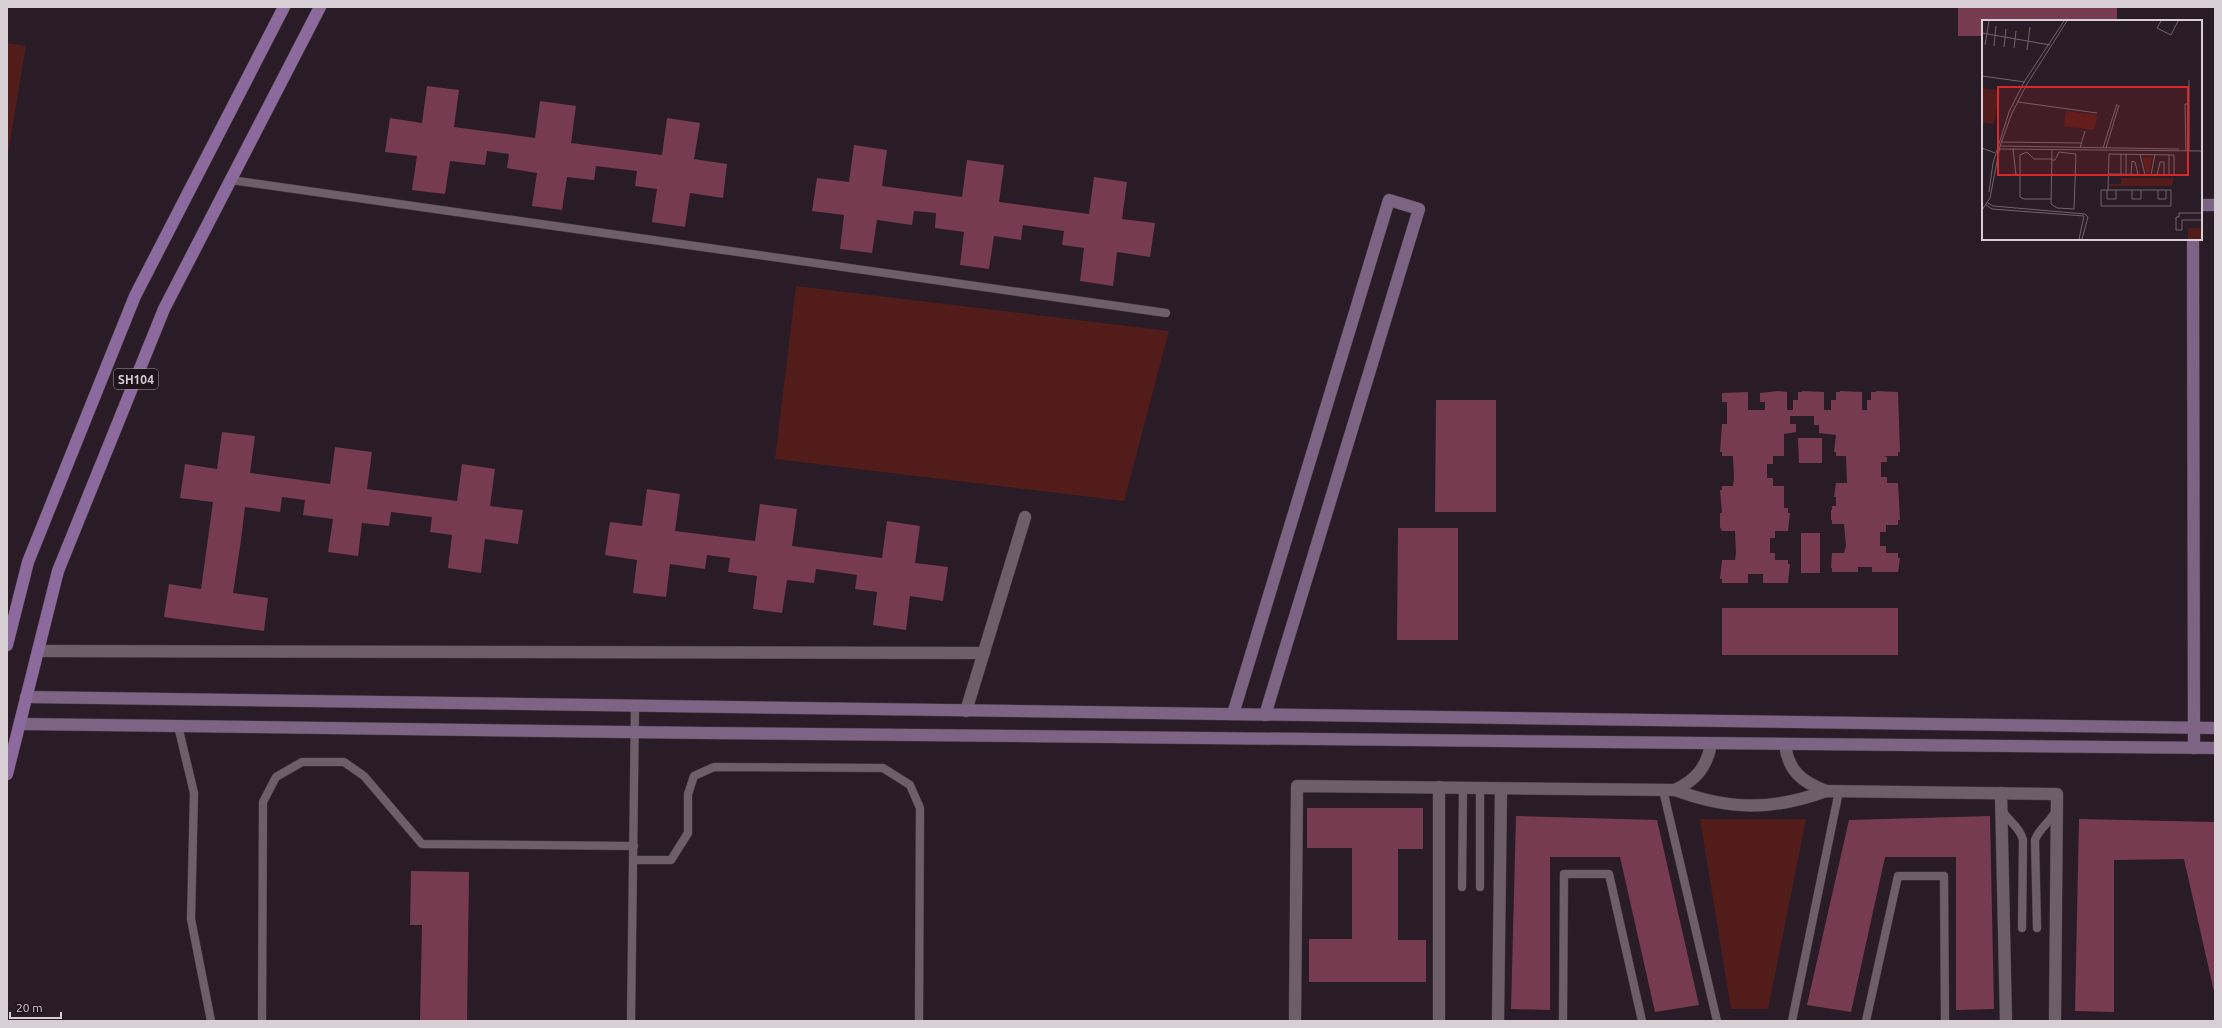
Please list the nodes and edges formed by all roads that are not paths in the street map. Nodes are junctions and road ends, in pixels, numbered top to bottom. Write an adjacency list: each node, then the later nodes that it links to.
1 (284, 7): 9 (main road, SH104)
2 (320, 7): 3 (main road, SH104)
3 (231, 180): 7 (lane); 10 (main road, SH104)
4 (2202, 205): 5 (street)
5 (2215, 205)
6 (2193, 240): 19 (street)
7 (1166, 313)
8 (1025, 517): 11 (street)
9 (7, 645)
10 (38, 651): 11 (street); 12 (main road, SH104)
11 (984, 653): 14 (street)
12 (26, 697): 13 (street); 17 (main road, SH104)
13 (636, 706): 14 (street); 21 (lane)
14 (966, 711): 15 (street)
15 (1233, 714): 16 (street); 16 (street)
16 (1265, 715): 19 (street)
17 (20, 724): 18 (street); 26 (main road, SH104)
18 (178, 726): 21 (street); 43 (lane)
19 (2194, 728): 20 (street); 24 (street)
20 (2215, 728)
21 (636, 733): 22 (street); 37 (lane)
22 (1711, 744): 23 (street); 31 (street)
23 (1785, 744): 24 (street); 32 (street)
24 (2194, 748): 25 (street)
25 (2215, 748)
26 (7, 774)
27 (1439, 786): 28 (street); 47 (street); 48 (street)
28 (1463, 787): 29 (street); 39 (lane)
29 (1480, 788): 30 (street); 40 (lane)
30 (1501, 788): 31 (street); 49 (street)
31 (1669, 790): 32 (street); 52 (lane)
32 (1826, 791): 33 (street)
33 (1839, 791): 34 (street); 53 (lane)
34 (2001, 793): 35 (street); 36 (street)
35 (2001, 807): 41 (lane); 56 (street)
36 (2057, 808): 42 (lane); 57 (street)
37 (634, 846): 38 (lane); 44 (lane)
38 (634, 860): 45 (lane); 46 (lane)
39 (1462, 886)
40 (1480, 886)
41 (2022, 928)
42 (2037, 928)
43 (211, 1021)
44 (262, 1021)
45 (631, 1021)
46 (919, 1021)
47 (1294, 1021)
48 (1439, 1021)
49 (1498, 1021)
50 (1563, 1021): 51 (lane)
51 (1642, 1021)
52 (1717, 1021)
53 (1792, 1021)
54 (1866, 1021): 55 (lane)
55 (1945, 1021)
56 (2006, 1021)
57 (2055, 1021)

